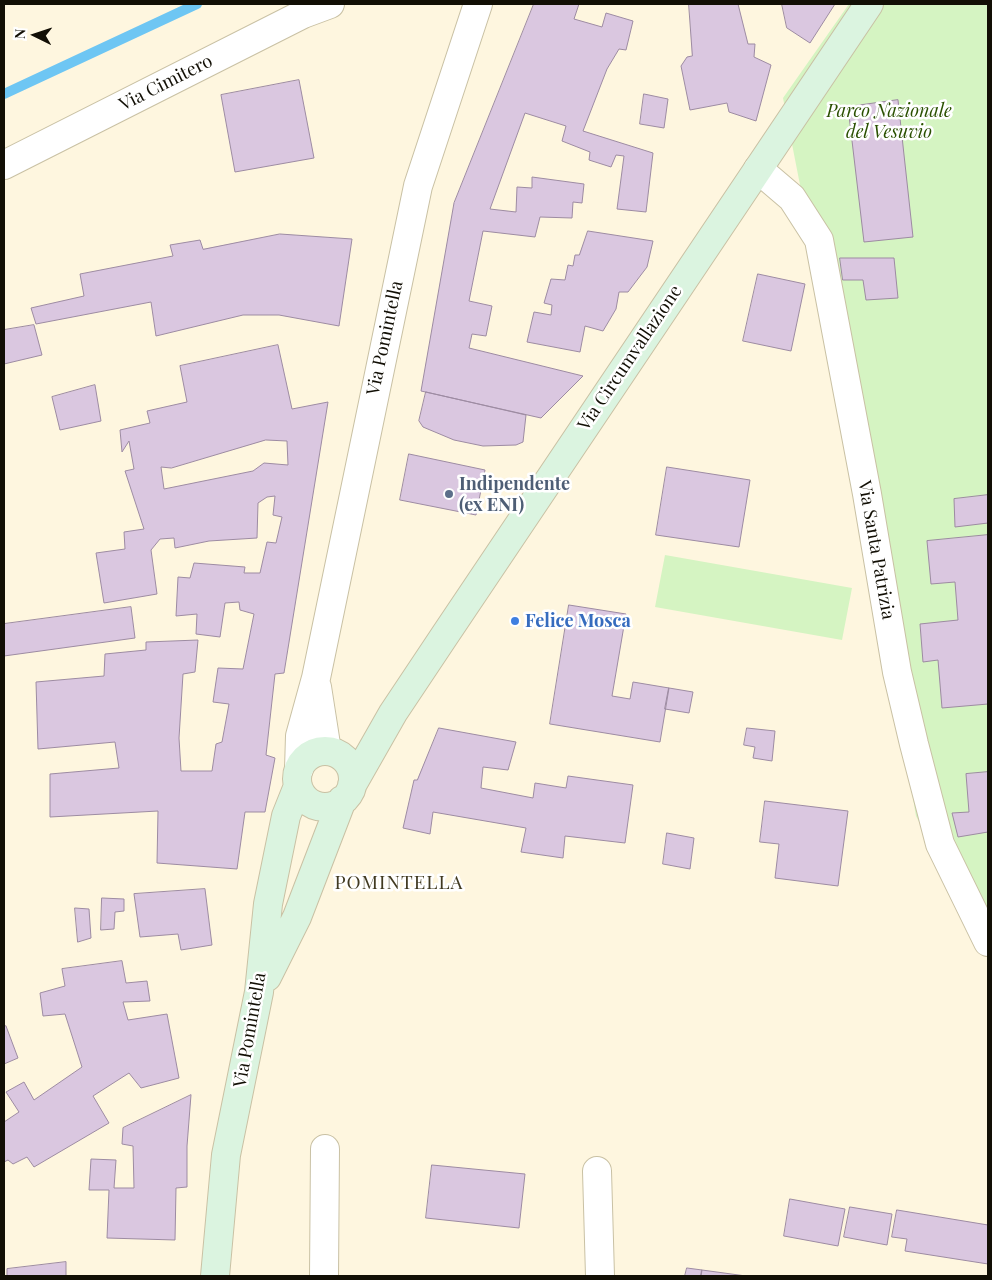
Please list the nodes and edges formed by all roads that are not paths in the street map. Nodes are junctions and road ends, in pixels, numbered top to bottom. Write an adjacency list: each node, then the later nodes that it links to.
1 (330, 4): 4 (street, Via Cimitero)
2 (478, 4): 6 (street, Via Pomintella)
3 (868, 4): 5 (main road, Via Circumvallazione)
4 (4, 165)
5 (758, 169): 7 (main road, Via Circumvallazione); 11 (street, Via Santa Patrizia)
6 (316, 678): 8 (street, Via Pomintella); 9 (street, Via Pomintella)
7 (393, 713): 8 (main road, Via Circumvallazione); 10 (main road, Via Circumvallazione)
8 (332, 752): 9 (main road); 10 (main road)
9 (299, 777): 10 (main road); 12 (main road, Via Pomintella)
10 (347, 793): 12 (main road, Via Circumvallazione)
11 (988, 942)
12 (260, 992): 15 (main road, Via Pomintella)
13 (325, 1149): 16 (street)
14 (598, 1171): 17 (street)
15 (216, 1276)
16 (324, 1276)
17 (600, 1276)

